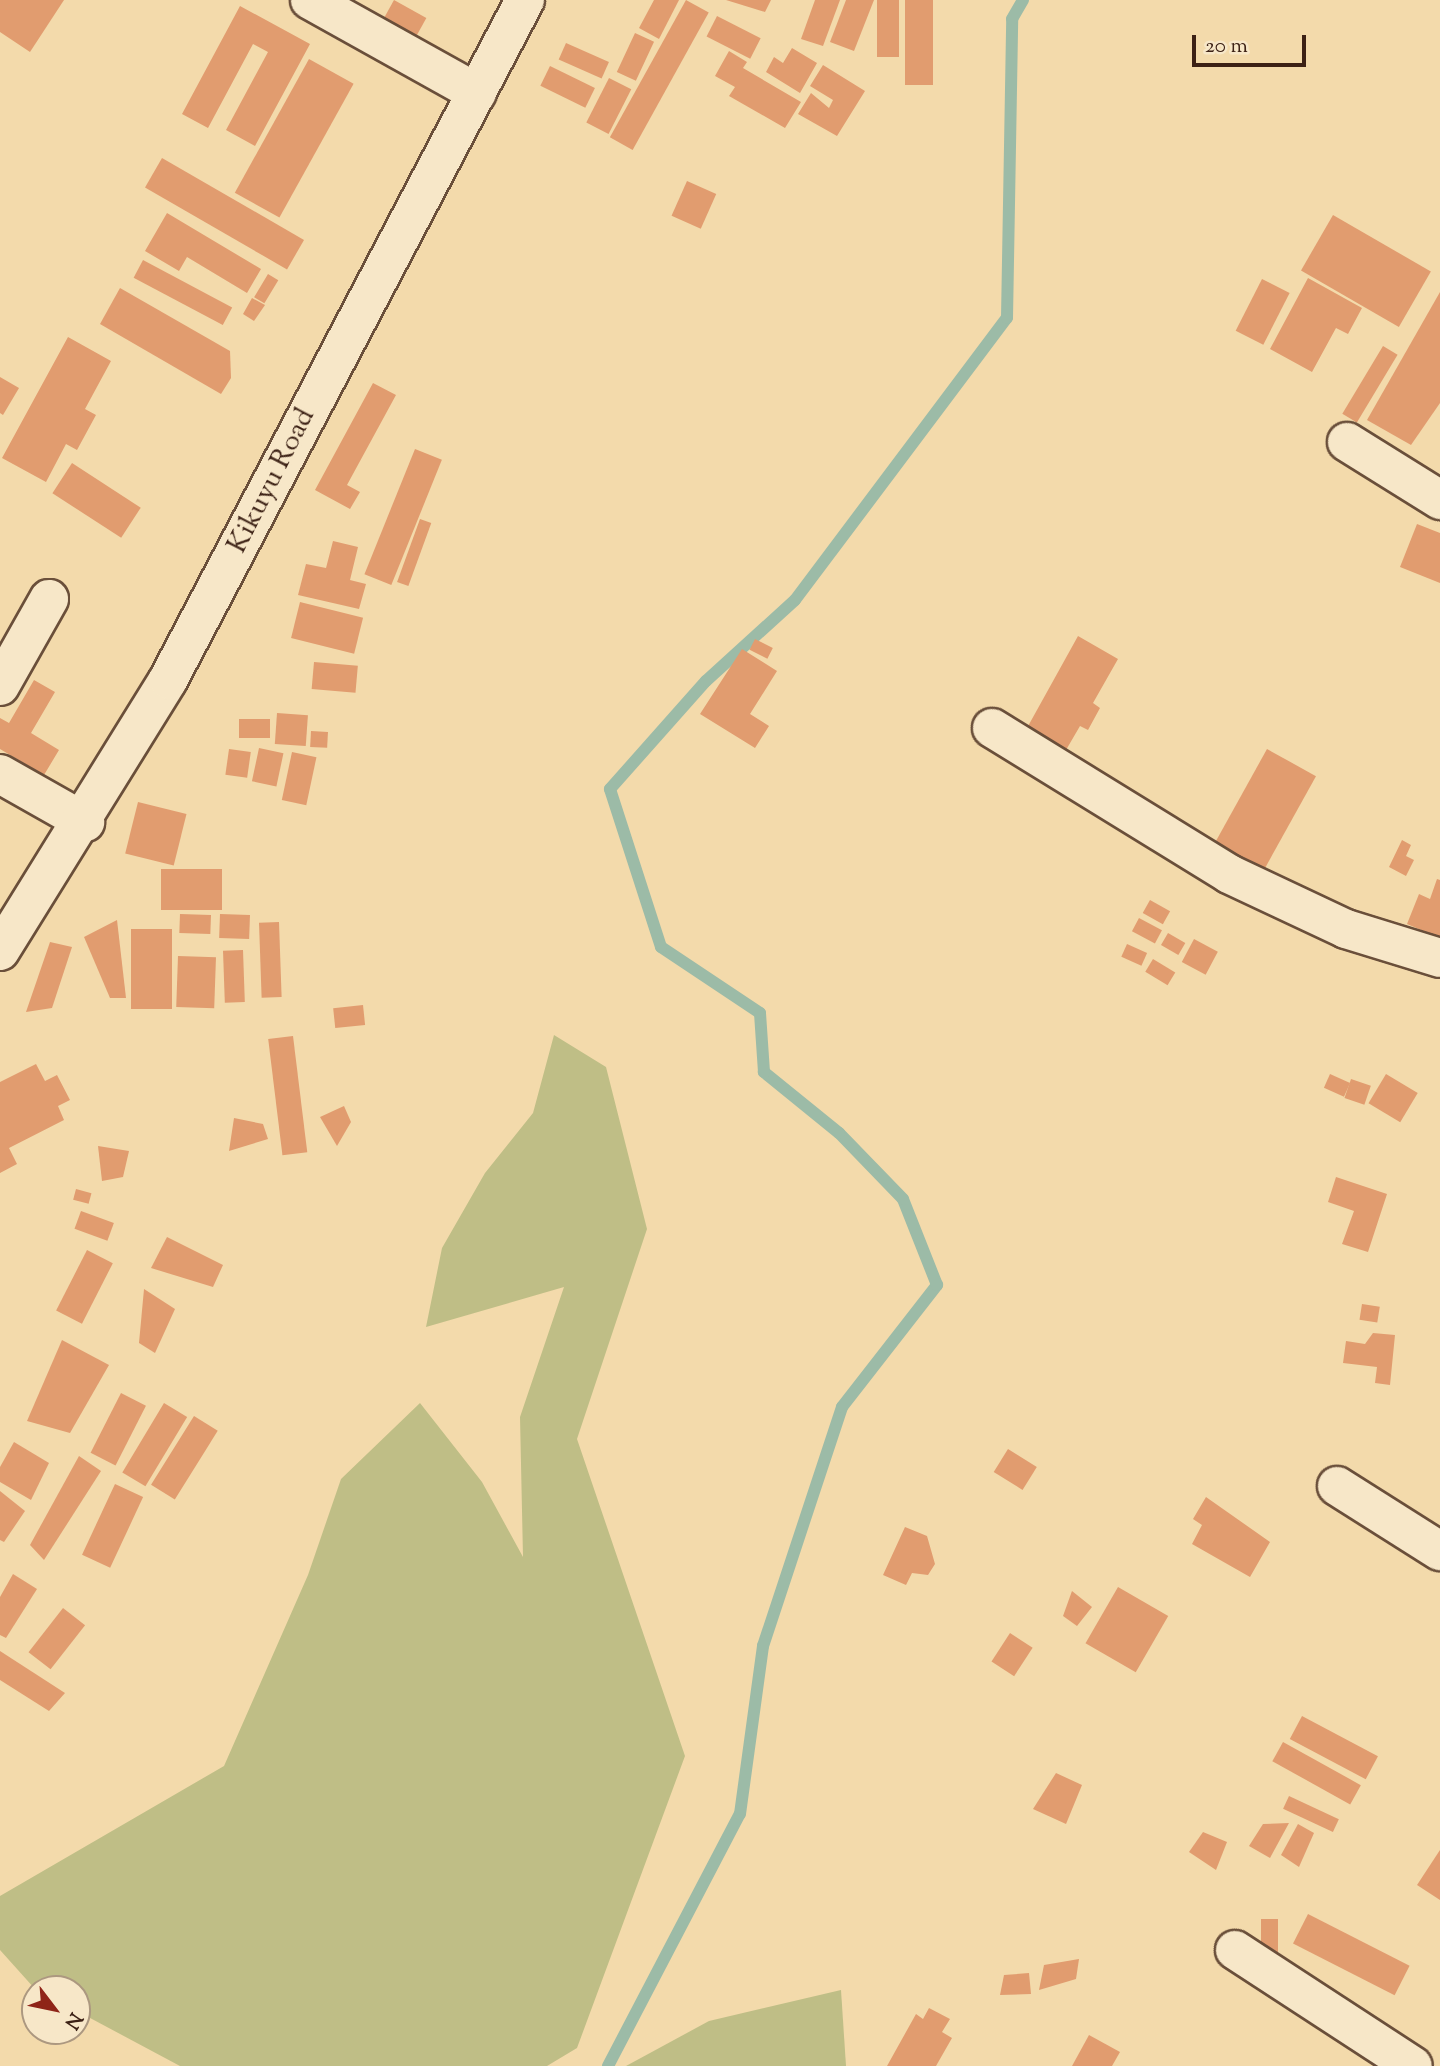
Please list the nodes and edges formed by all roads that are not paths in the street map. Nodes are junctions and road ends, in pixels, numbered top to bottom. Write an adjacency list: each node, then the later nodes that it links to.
1 (310, 0): 3 (street)
2 (525, 0): 3 (street, Kikuyu Road)
3 (477, 93): 10 (street, Kikuyu Road)
4 (1347, 442): 5 (street)
5 (1440, 500)
6 (49, 599): 7 (street)
7 (0, 686)
8 (992, 728): 12 (street)
9 (0, 774): 10 (street)
10 (85, 822): 11 (street, Kikuyu Road)
11 (0, 951)
12 (1440, 958)
13 (1337, 1486): 14 (street)
14 (1440, 1551)
15 (1235, 1950): 16 (street)
16 (1413, 2066)

